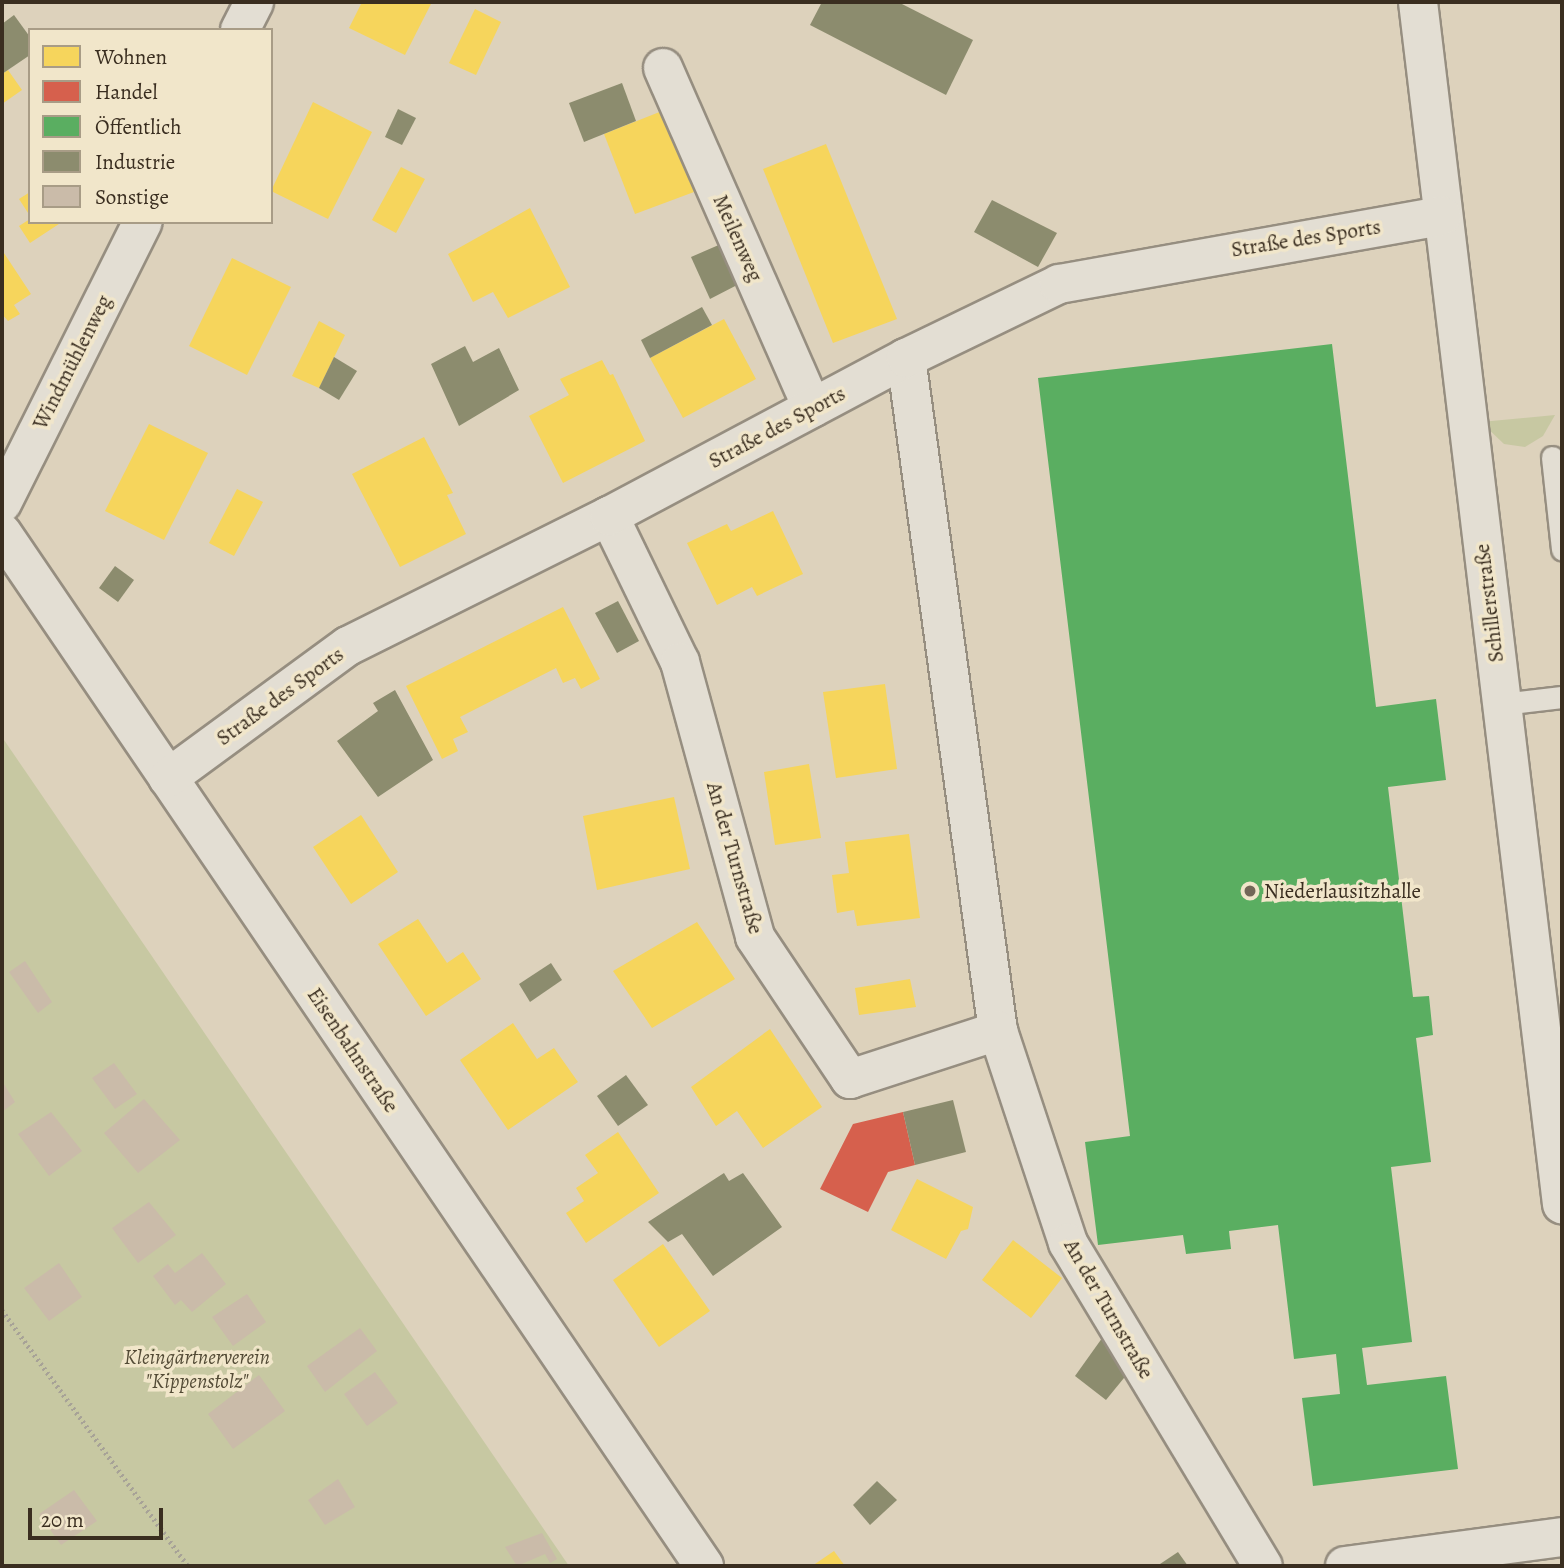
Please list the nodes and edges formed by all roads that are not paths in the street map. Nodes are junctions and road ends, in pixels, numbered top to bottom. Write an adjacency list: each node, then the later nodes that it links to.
1 (254, 2): 3 (street)
2 (1418, 2): 5 (street, Schillerstraße)
3 (241, 28)
4 (663, 68): 8 (street, Meilenweg)
5 (1442, 215): 7 (street, Straße des Sports); 15 (street, Schillerstraße)
6 (142, 224): 10 (street, Windmühlenweg)
7 (906, 358): 8 (street, Straße des Sports); 17 (street, An der Turnstraße)
8 (812, 408): 11 (street, Straße des Sports)
9 (1552, 457): 13 (lane)
10 (2, 503)
11 (609, 516): 16 (street, Straße des Sports); 17 (street, An der Turnstraße)
12 (2, 533): 16 (street, Eisenbahnstraße)
13 (1562, 550)
14 (1562, 697): 15 (lane)
15 (1502, 704): 18 (street, Schillerstraße)
16 (168, 778): 20 (street, Eisenbahnstraße)
17 (998, 1031): 21 (street, An der Turnstraße)
18 (1562, 1204)
19 (1562, 1537): 22 (street)
20 (704, 1566)
21 (1263, 1566)
22 (1345, 1566)

